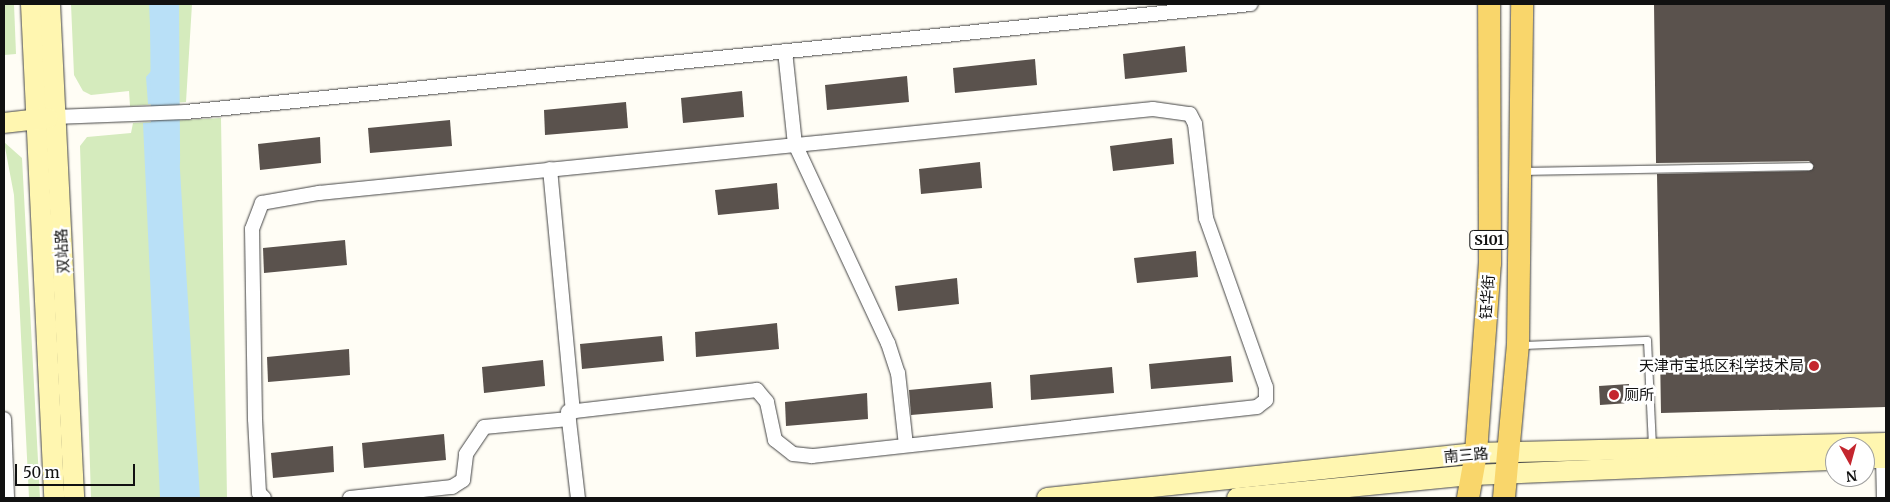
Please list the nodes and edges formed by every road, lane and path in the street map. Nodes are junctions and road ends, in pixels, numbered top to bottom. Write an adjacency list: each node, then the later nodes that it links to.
1 (31, 4): 7 (street, 双站路)
2 (50, 4): 7 (street, 双站路)
3 (1251, 4): 6 (street)
4 (1489, 4): 21 (main road, 钰华街 / S101)
5 (1522, 4): 12 (main road, 钰华街 / S101)
6 (784, 51): 7 (street); 9 (street)
7 (46, 118): 8 (street); 23 (street, 双站路); 24 (street, 双站路)
8 (4, 123)
9 (795, 144): 11 (street); 16 (street); 16 (street)
10 (1809, 166): 12 (lane)
11 (550, 169): 14 (street); 25 (street)
12 (1521, 171): 13 (main road, 钰华街 / S101)
13 (1518, 345): 17 (lane); 20 (main road, 钰华街 / S101)
14 (571, 415): 16 (street); 26 (street); 27 (street)
15 (4, 419): 22 (street)
16 (906, 445)
17 (1652, 449): 18 (street, 南三路); 20 (street, 南三路)
18 (1880, 454): 32 (street)
19 (1825, 460): 20 (street, 南三路)
20 (1508, 462): 21 (street, 南三路); 31 (main road, 钰华街 / S101)
21 (1474, 464): 28 (street, 南三路); 29 (street, 南三路); 30 (main road, 钰华街 / S101)
22 (7, 498)
23 (54, 498)
24 (74, 498)
25 (264, 498)
26 (350, 498)
27 (578, 498)
28 (1047, 498)
29 (1237, 498)
30 (1468, 498)
31 (1504, 498)
32 (1884, 498)

